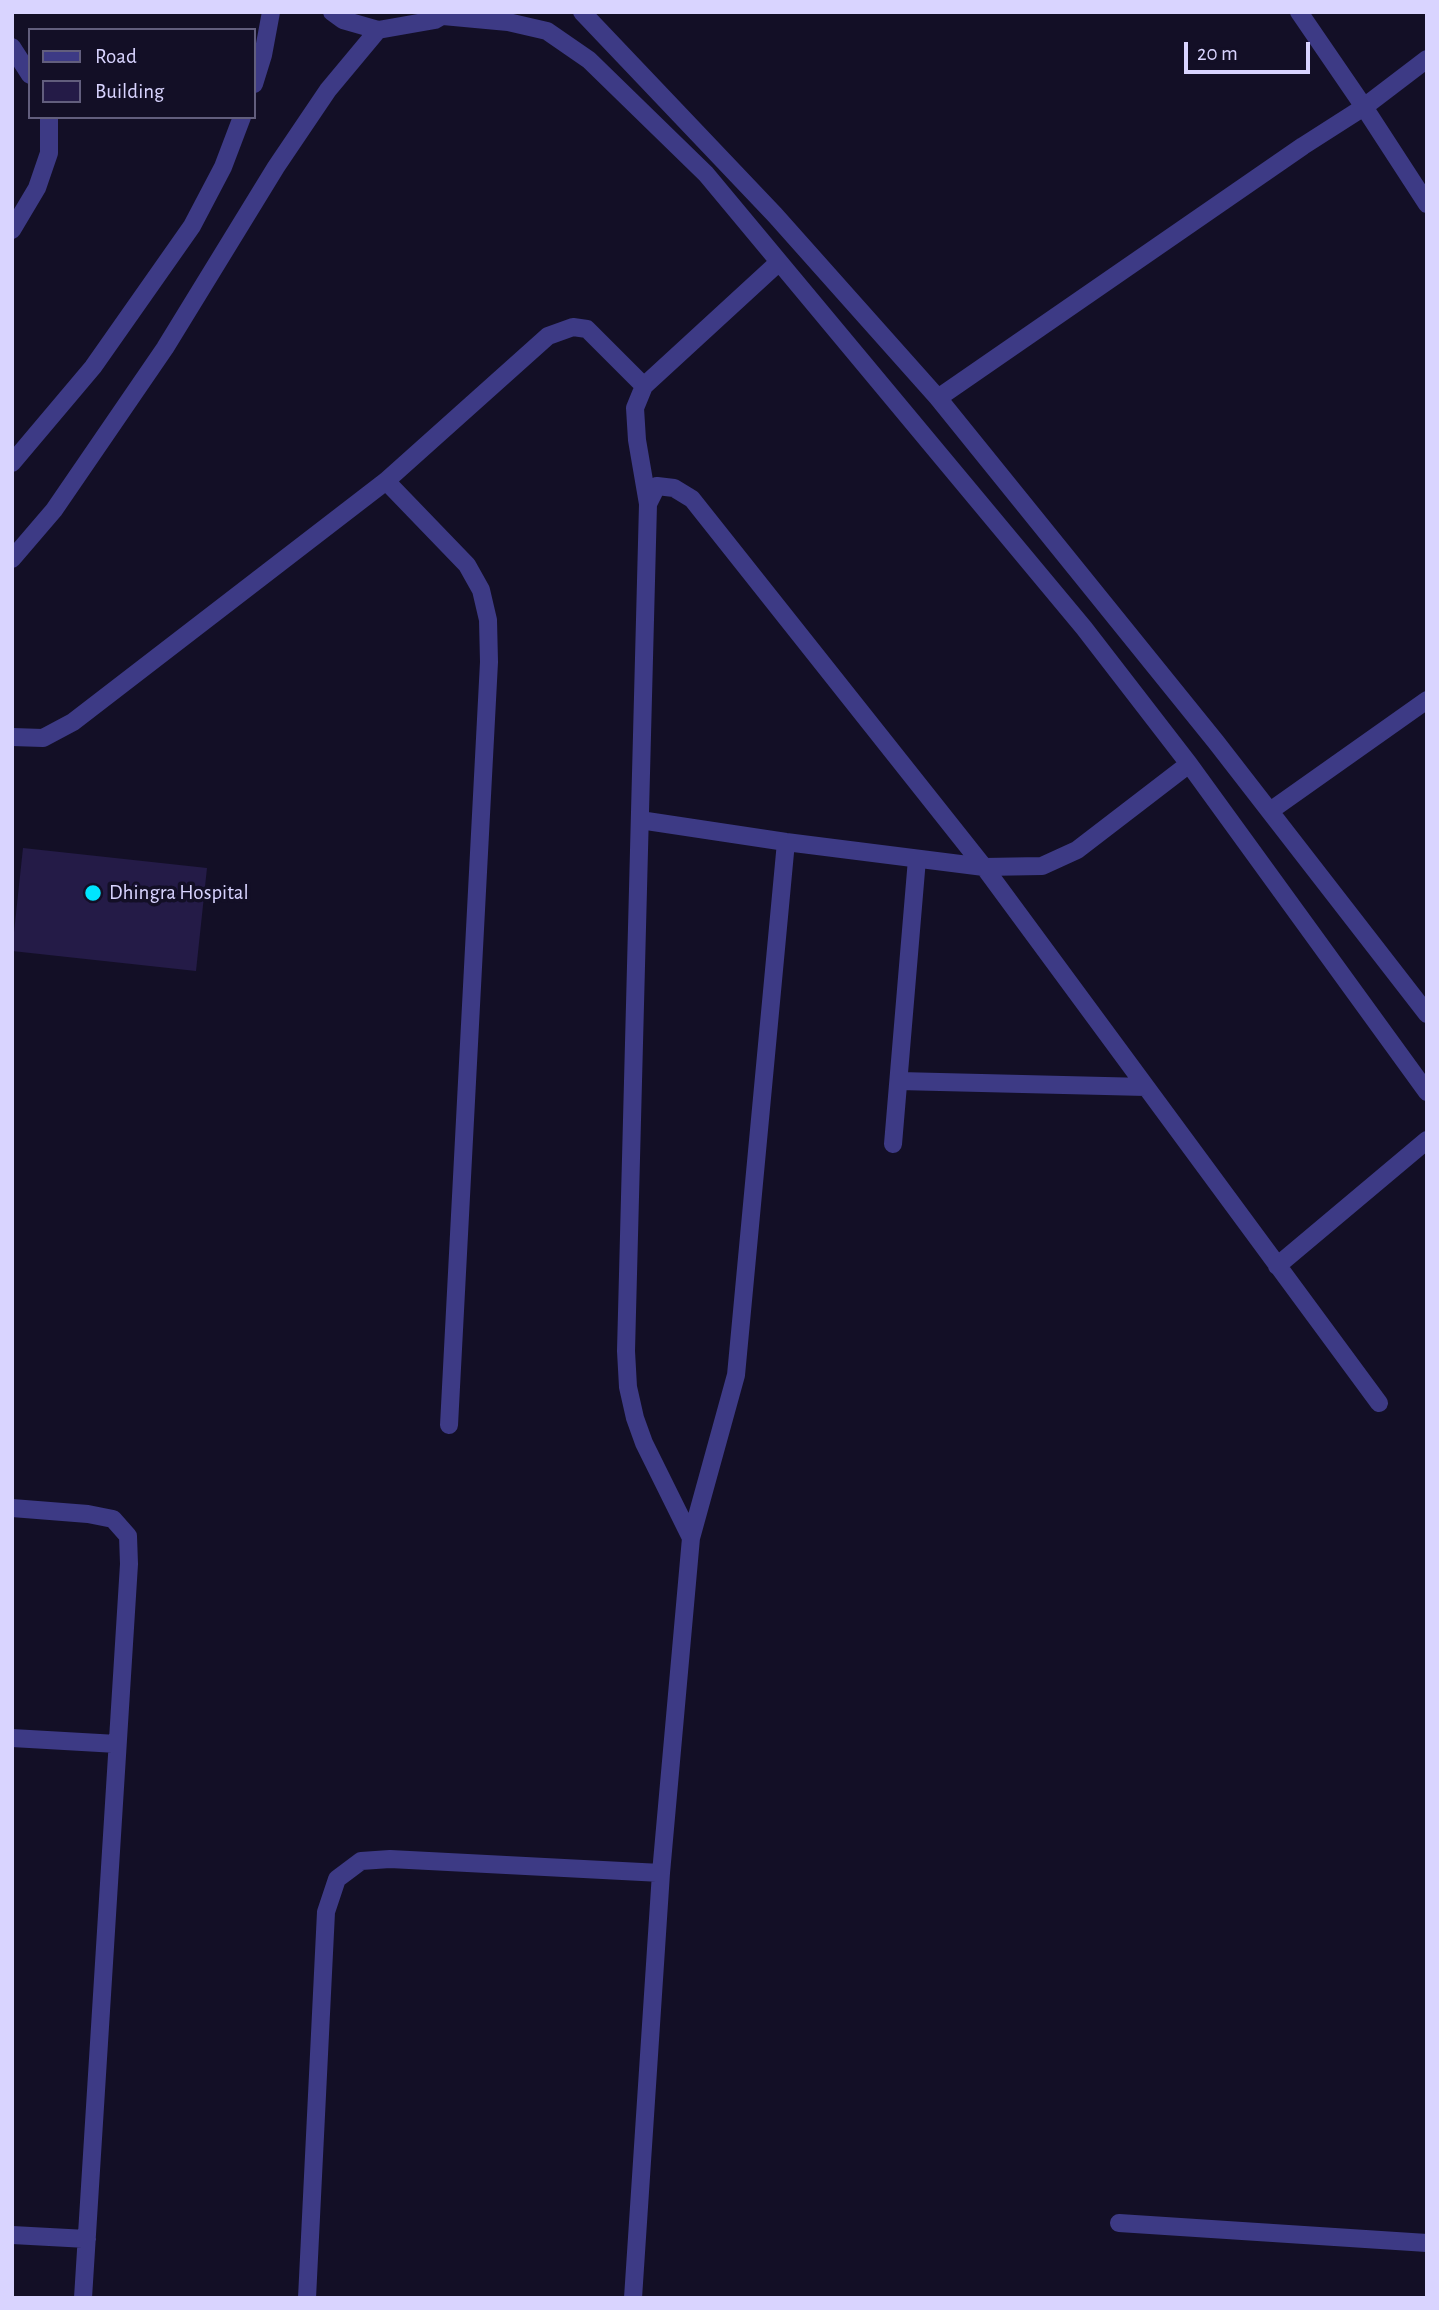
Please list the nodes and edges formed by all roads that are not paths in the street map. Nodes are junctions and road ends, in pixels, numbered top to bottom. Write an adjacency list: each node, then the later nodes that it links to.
1 (271, 12): 10 (street)
2 (332, 12): 6 (street)
3 (582, 12): 18 (street)
4 (1299, 12): 11 (street)
5 (446, 14): 6 (street); 16 (street)
6 (378, 30): 22 (street)
7 (12, 47): 9 (street)
8 (1427, 59): 11 (street)
9 (28, 72)
10 (256, 77)
11 (1364, 107): 14 (street); 18 (street)
12 (48, 119): 15 (street)
13 (242, 119): 19 (street)
14 (1427, 204)
15 (12, 230)
16 (779, 262): 17 (street); 24 (street)
17 (644, 386): 20 (street); 21 (street)
18 (938, 398): 23 (street)
19 (12, 463)
20 (386, 481): 26 (street); 41 (street)
21 (648, 504): 29 (street); 32 (street)
22 (12, 559)
23 (1107, 607): 24 (street); 28 (street)
24 (1083, 628): 27 (street)
25 (1427, 700): 28 (street)
26 (13, 744)
27 (1189, 764): 32 (street); 36 (street)
28 (1270, 811): 33 (street)
29 (640, 820): 30 (street); 43 (street)
30 (786, 842): 31 (street); 43 (street)
31 (916, 859): 32 (street); 34 (street)
32 (984, 867): 35 (street)
33 (1427, 1014)
34 (899, 1081): 35 (street); 38 (street)
35 (1146, 1087): 39 (street)
36 (1427, 1092)
37 (1427, 1140): 39 (street)
38 (893, 1144)
39 (1277, 1266): 40 (street)
40 (1379, 1403)
41 (449, 1425)
42 (12, 1508): 45 (street)
43 (691, 1538): 46 (street)
44 (12, 1738): 45 (street)
45 (117, 1744): 49 (street)
46 (661, 1873): 52 (street); 53 (street)
47 (1119, 2223): 50 (street)
48 (12, 2235): 49 (street)
49 (87, 2239): 51 (street)
50 (1427, 2243)
51 (83, 2298)
52 (307, 2298)
53 (633, 2298)

